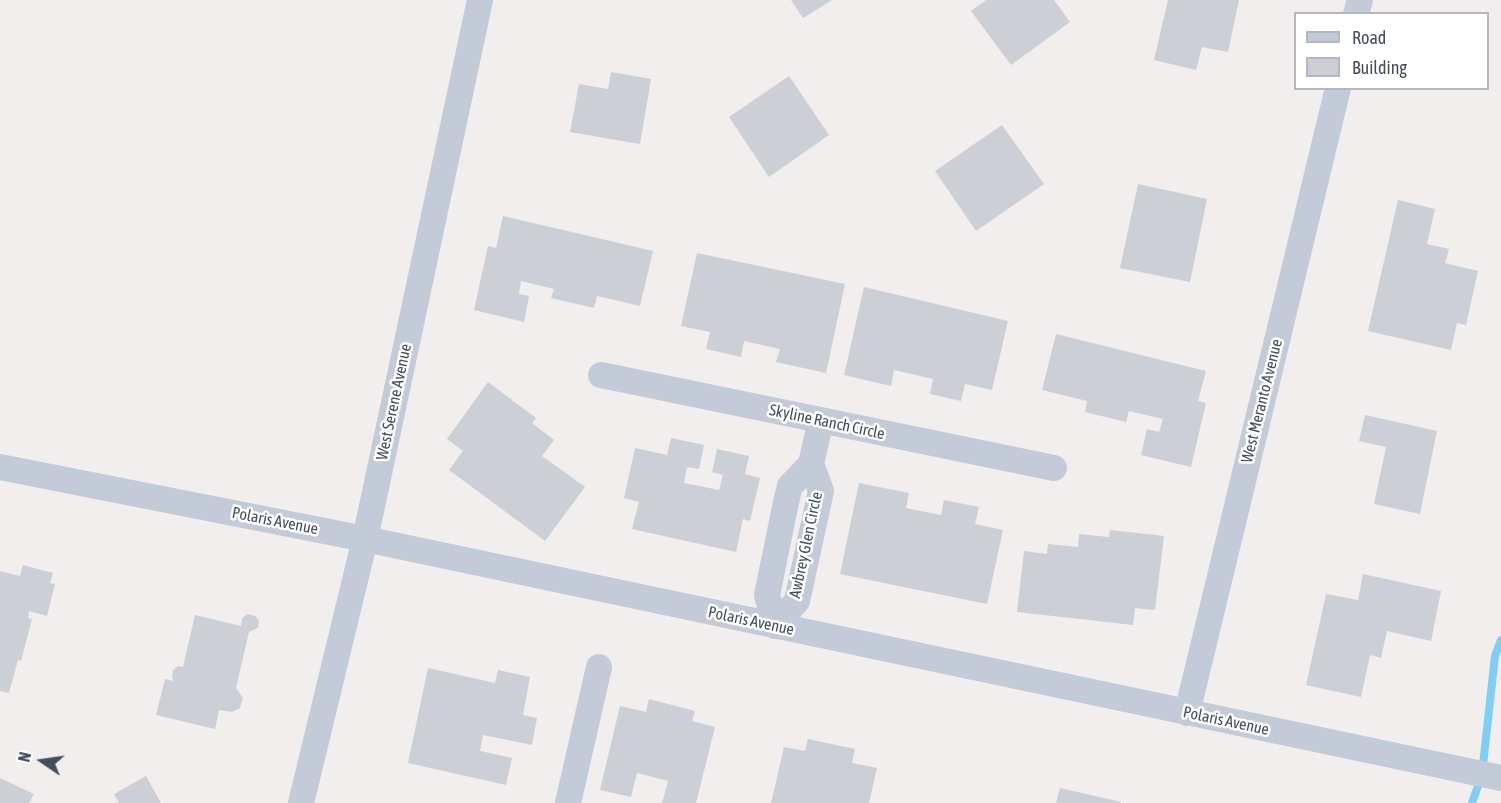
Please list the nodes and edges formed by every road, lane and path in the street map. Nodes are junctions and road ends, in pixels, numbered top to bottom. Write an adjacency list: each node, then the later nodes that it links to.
1 (480, 0): 10 (street, West Serene Avenue)
2 (1338, 90): 13 (street, West Meranto Avenue)
3 (601, 375): 4 (street, Skyline Ranch Circle)
4 (821, 420): 5 (street); 7 (street, Skyline Ranch Circle)
5 (811, 464): 8 (street, Awbrey Glen Circle); 9 (street, Awbrey Glen Circle)
6 (0, 467): 10 (street, Polaris Avenue)
7 (1054, 468)
8 (781, 525): 9 (street); 11 (street, Awbrey Glen Circle)
9 (812, 531): 11 (street, Awbrey Glen Circle)
10 (365, 539): 11 (street, Polaris Avenue); 15 (street, West Serene Avenue)
11 (775, 626): 13 (street, Polaris Avenue)
12 (599, 666): 16 (street)
13 (1187, 713): 14 (street, Polaris Avenue)
14 (1501, 778)
15 (302, 803)
16 (568, 803)

